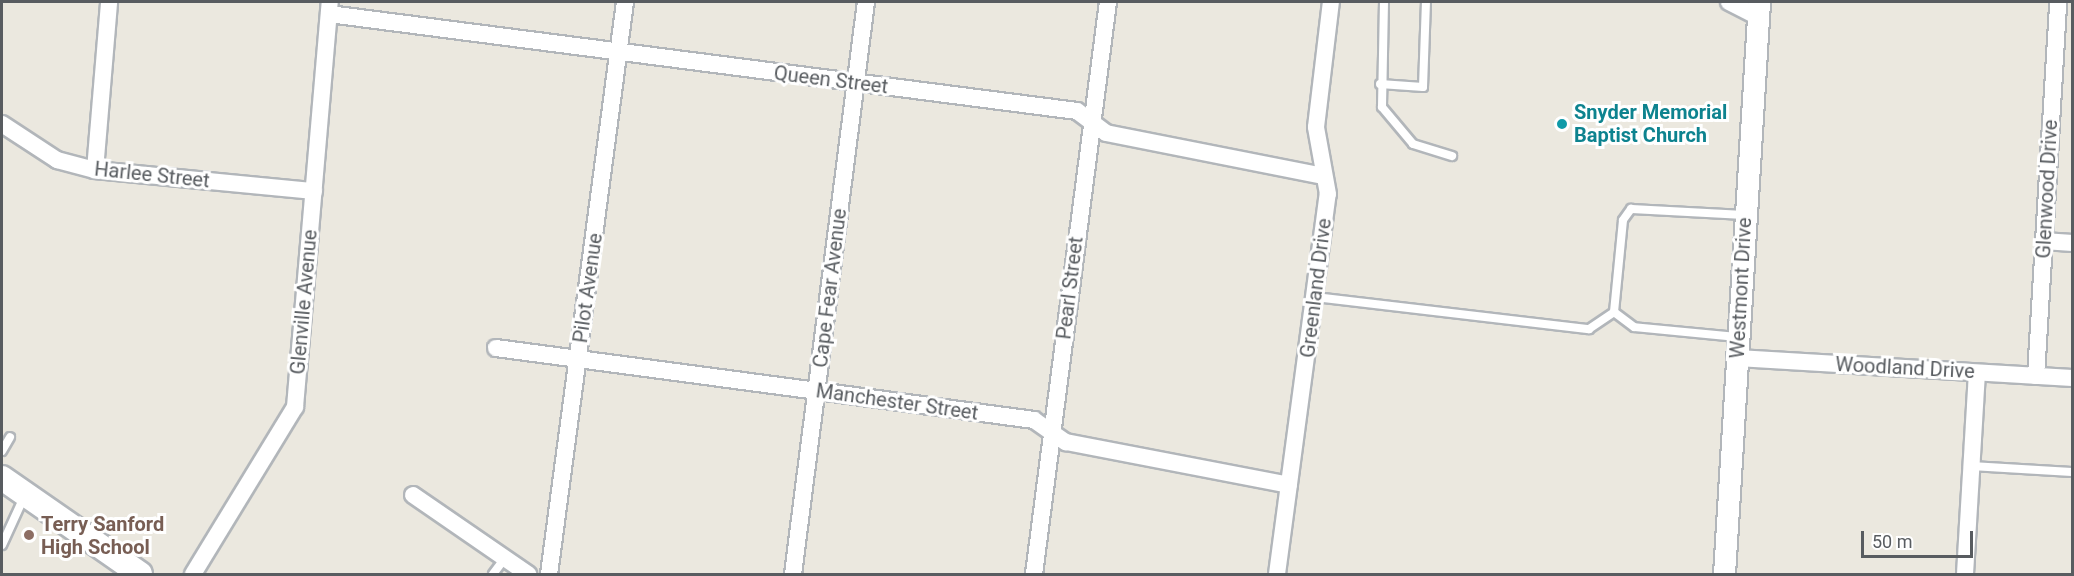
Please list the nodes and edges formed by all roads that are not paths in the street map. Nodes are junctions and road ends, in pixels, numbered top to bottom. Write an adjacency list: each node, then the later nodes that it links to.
1 (109, 2): 18 (street)
2 (625, 2): 12 (street, Pilot Avenue)
3 (866, 2): 13 (street, Cape Fear Avenue)
4 (1108, 2): 15 (street, Pearl Street)
5 (1331, 2): 19 (street, Greenland Drive)
6 (1384, 2): 14 (lane)
7 (1426, 2): 14 (lane)
8 (1729, 2): 11 (street)
9 (2058, 2): 22 (street, Glenwood Drive)
10 (329, 8): 12 (street, Queen Street); 20 (street, Glenville Avenue)
11 (1758, 9): 21 (street, Westmont Drive)
12 (618, 52): 13 (street, Queen Street); 29 (street, Pilot Avenue)
13 (856, 84): 15 (street, Queen Street); 33 (street, Cape Fear Avenue)
14 (1380, 84): 17 (lane)
15 (1092, 123): 19 (street, Queen Street); 34 (street, Pearl Street)
16 (2, 124): 18 (street, Harlee Street)
17 (1452, 156)
18 (95, 170): 20 (street, Harlee Street)
19 (1323, 176): 24 (street, Greenland Drive)
20 (314, 191): 46 (street, Glenville Avenue)
21 (1746, 215): 25 (lane); 26 (street, Westmont Drive)
22 (2044, 241): 23 (street); 31 (street, Glenwood Drive)
23 (2073, 243)
24 (1315, 297): 25 (lane); 40 (street, Greenland Drive)
25 (1614, 312): 26 (lane)
26 (1738, 337): 28 (street, Westmont Drive)
27 (496, 348): 29 (street, Manchester Street)
28 (1737, 358): 30 (street, Woodland Drive); 53 (street, Westmont Drive)
29 (578, 359): 33 (street, Manchester Street); 49 (street, Pilot Avenue)
30 (1977, 373): 31 (street, Woodland Drive); 37 (street)
31 (2036, 376): 32 (street, Woodland Drive)
32 (2073, 378)
33 (817, 391): 34 (street, Manchester Street); 50 (street, Cape Fear Avenue)
34 (1051, 433): 40 (street, Manchester Street); 51 (street, Pearl Street)
35 (10, 437): 36 (lane)
36 (2, 451)
37 (1971, 466): 38 (lane); 54 (street)
38 (2073, 472)
39 (2, 478): 41 (main road)
40 (1289, 485): 52 (street, Greenland Drive)
41 (26, 495): 43 (lane); 45 (main road)
42 (413, 495): 44 (street)
43 (2, 545)
44 (505, 558): 47 (lane); 48 (street)
45 (140, 574)
46 (193, 574)
47 (493, 574)
48 (528, 574)
49 (549, 574)
50 (793, 574)
51 (1034, 574)
52 (1277, 574)
53 (1724, 574)
54 (1965, 574)

